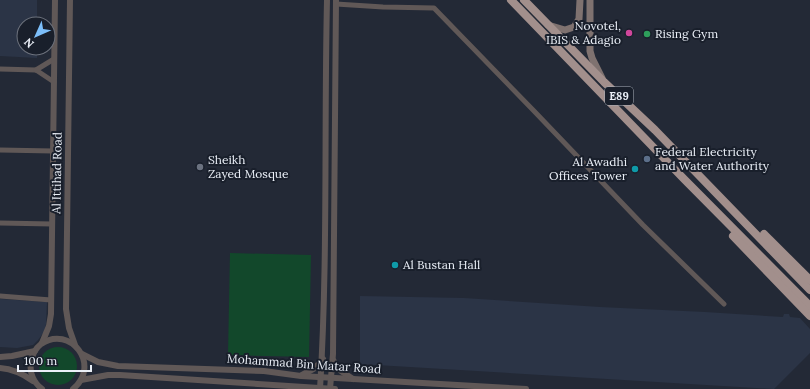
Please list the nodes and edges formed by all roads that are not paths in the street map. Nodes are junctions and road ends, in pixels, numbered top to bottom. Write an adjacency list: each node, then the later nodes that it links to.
1 (55, 0): 10 (street, Al Ittihad Road)
2 (70, 0): 35 (street, Al Ittihad Road)
3 (327, 0): 13 (street)
4 (512, 0): 21 (highway, E89)
5 (524, 0): 9 (highway, E89)
6 (580, 0): 8 (main road); 9 (main road)
7 (336, 2): 16 (street); 31 (street)
8 (590, 3): 15 (main road)
9 (548, 25): 15 (highway, E89)
10 (54, 59): 12 (street); 14 (street, Al Ittihad Road)
11 (0, 69): 12 (street)
12 (36, 70): 14 (street)
13 (326, 81): 16 (street); 19 (street)
14 (54, 82): 18 (street, Al Ittihad Road)
15 (604, 82): 22 (highway, E89)
16 (336, 85): 20 (street)
17 (0, 150): 18 (street)
18 (53, 151): 24 (street, Al Ittihad Road)
19 (326, 165): 20 (street); 26 (street)
20 (334, 172): 27 (street)
21 (684, 179): 32 (highway, E89); 33 (highway)
22 (714, 190): 25 (highway); 28 (highway, E89)
23 (0, 223): 24 (street)
24 (52, 224): 30 (street, Al Ittihad Road)
25 (810, 280)
26 (324, 282): 27 (street); 39 (street)
27 (333, 287): 40 (street)
28 (810, 290)
29 (0, 296): 30 (street)
30 (51, 300): 34 (street, Al Ittihad Road)
31 (724, 304)
32 (810, 306)
33 (810, 316)
34 (42, 343): 35 (street); 36 (street, Al Ittihad Road)
35 (75, 345): 37 (street, Al Ittihad Road)
36 (35, 351): 38 (street); 47 (street)
37 (82, 354): 42 (street, Mohammad Bin Matar Road); 46 (street)
38 (0, 357)
39 (322, 359): 42 (street); 43 (street)
40 (333, 360): 44 (street); 45 (street)
41 (0, 368): 47 (street)
42 (301, 376): 43 (street, Mohammad Bin Matar Road)
43 (321, 377): 44 (street, Mohammad Bin Matar Road); 51 (street)
44 (331, 377): 45 (street, Mohammad Bin Matar Road); 52 (street)
45 (353, 379): 54 (street, Mohammad Bin Matar Road)
46 (81, 380): 48 (street, Mohammad Bin Matar Road); 50 (street)
47 (35, 382): 49 (street)
48 (303, 388): 51 (street, Mohammad Bin Matar Road)
49 (42, 389)
50 (73, 389)
51 (320, 389): 52 (street, Mohammad Bin Matar Road)
52 (330, 389): 53 (street, Mohammad Bin Matar Road)
53 (335, 389)
54 (526, 389)

